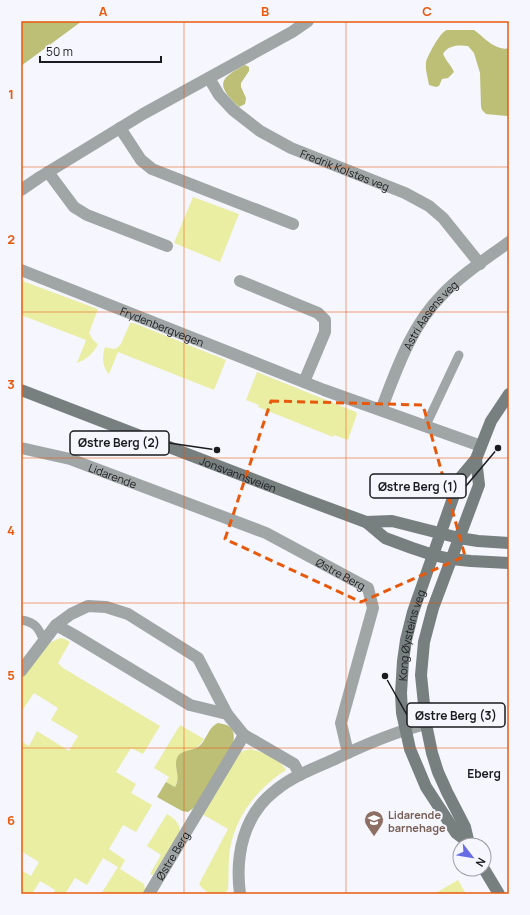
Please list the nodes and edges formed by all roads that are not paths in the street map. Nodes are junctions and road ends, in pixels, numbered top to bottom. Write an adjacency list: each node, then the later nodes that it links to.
1 (308, 21): 2 (street)
2 (210, 78): 3 (street); 9 (street, Fredrik Kolstøs veg)
3 (120, 128): 4 (street); 6 (street)
4 (48, 172): 5 (street); 8 (street)
5 (21, 190)
6 (293, 224)
7 (509, 242): 9 (street, Astri Aasens veg)
8 (167, 246)
9 (480, 264): 16 (street, Astri Aasens veg)
10 (21, 270): 13 (street, Frydenbergvegen)
11 (240, 281): 13 (street)
12 (459, 355): 17 (lane)
13 (304, 382): 16 (street, Frydenbergvegen)
14 (21, 390): 22 (main road, Jonsvannsveien)
15 (509, 394): 18 (main road)
16 (382, 410): 17 (street, Frydenbergvegen)
17 (426, 425): 18 (street, Frydenbergvegen)
18 (481, 446): 20 (main road)
19 (21, 448): 21 (street, Lidarende)
20 (476, 459): 23 (main road, Kong Øysteins veg); 24 (main road, Kong Øysteins veg)
21 (158, 492): 37 (street, Østre Berg)
22 (366, 522): 23 (main road, Jonsvannsveien); 26 (main road, Jonsvannsveien)
23 (440, 533): 24 (main road, Jonsvannsveien); 26 (main road, Kong Øysteins veg)
24 (459, 538): 25 (main road, Jonsvannsveien); 27 (main road, Kong Øysteins veg)
25 (509, 543)
26 (433, 555): 27 (main road, Jonsvannsveien); 35 (main road, Kong Øysteins veg)
27 (451, 559): 28 (main road, Jonsvannsveien); 34 (main road, Kong Øysteins veg)
28 (509, 563)
29 (21, 620): 31 (lane)
30 (56, 625): 31 (street); 33 (street); 33 (street)
31 (44, 641): 32 (street)
32 (21, 671)
33 (227, 714): 36 (street)
34 (426, 724): 35 (street); 40 (main road, Kong Øysteins veg)
35 (405, 729): 37 (street); 39 (main road, Kong Øysteins veg)
36 (244, 735): 38 (street); 42 (street, Østre Berg)
37 (348, 753): 38 (street)
38 (300, 775): 43 (street)
39 (460, 837)
40 (468, 837)
41 (489, 877): 44 (main road)
42 (149, 894)
43 (240, 894)
44 (499, 894)

